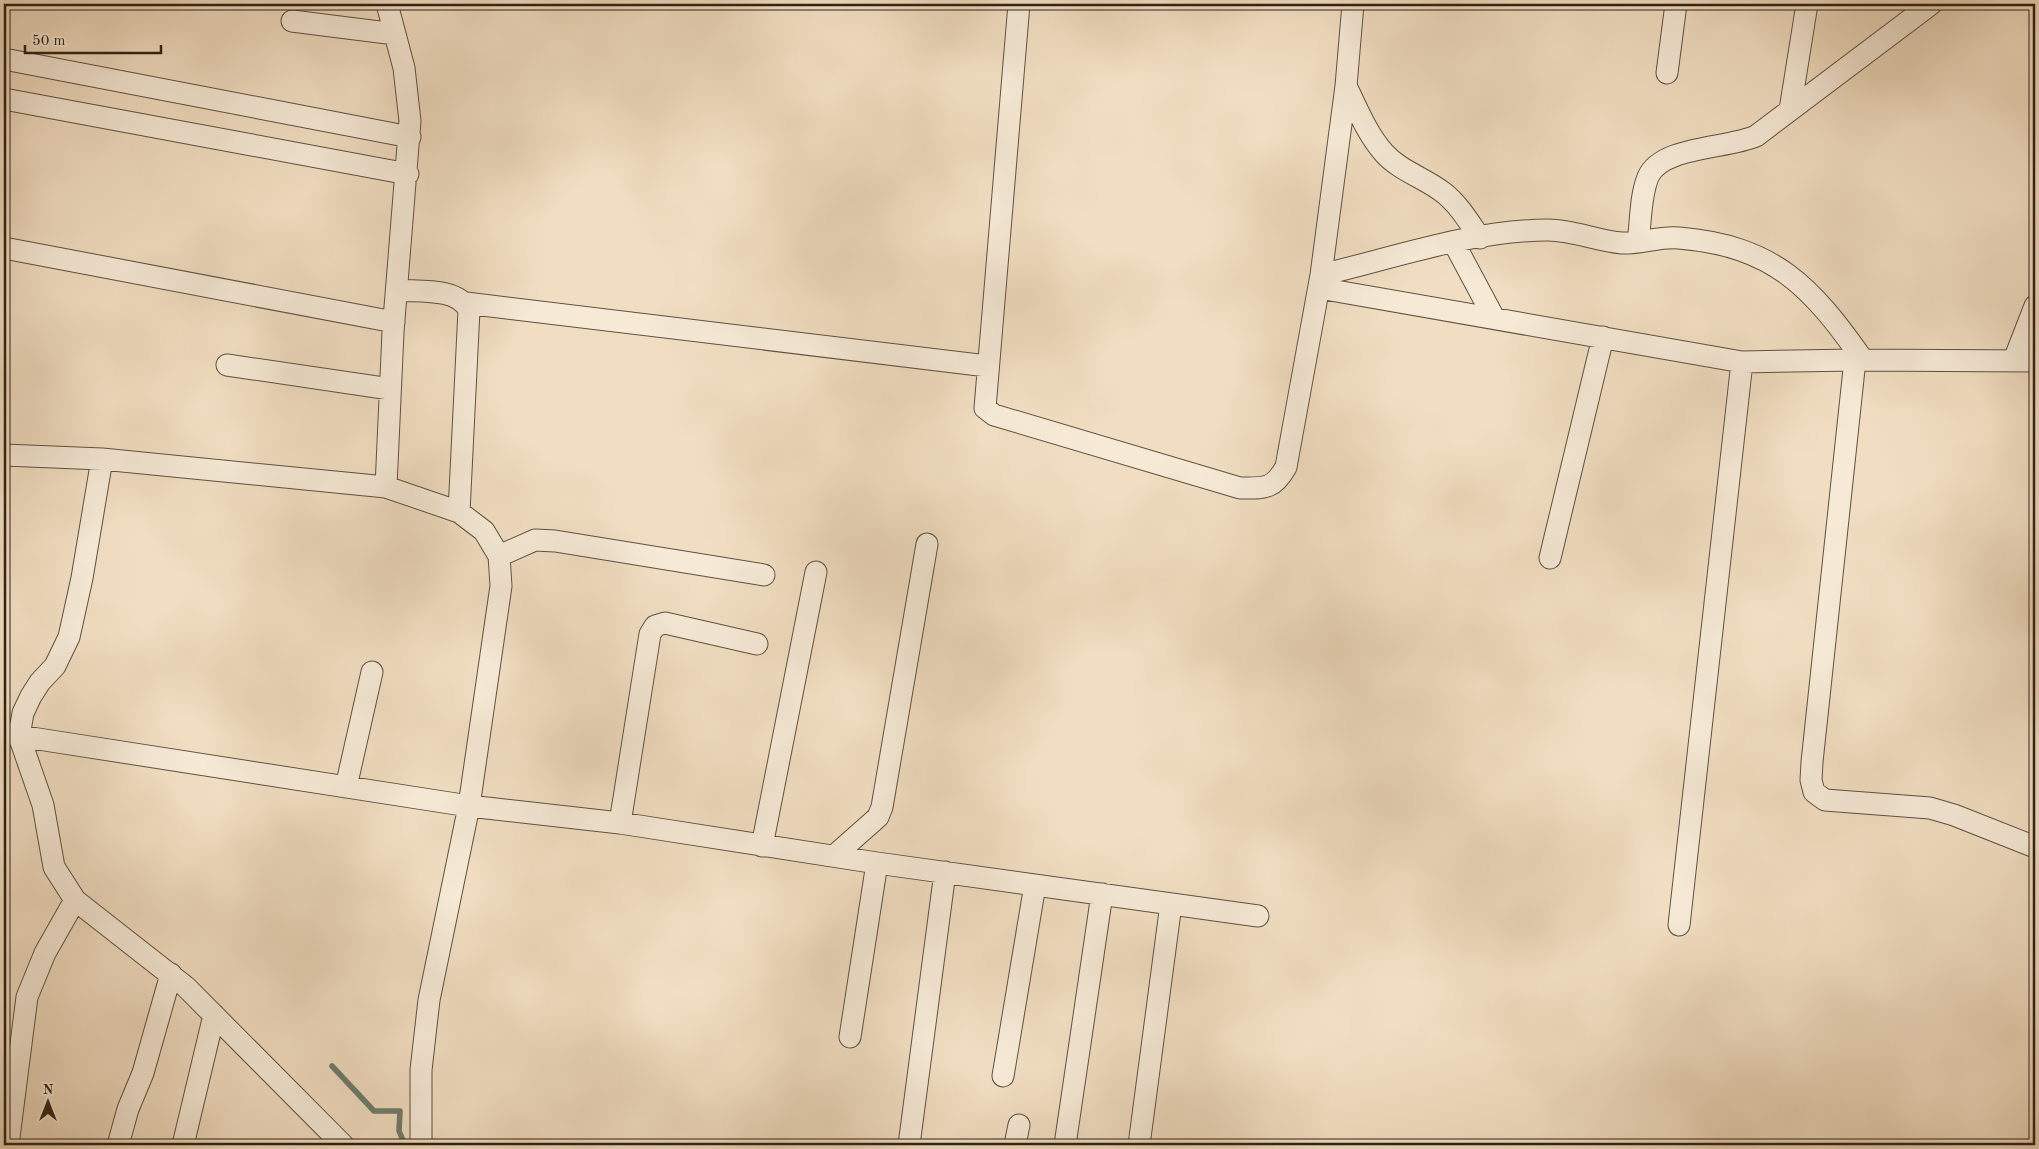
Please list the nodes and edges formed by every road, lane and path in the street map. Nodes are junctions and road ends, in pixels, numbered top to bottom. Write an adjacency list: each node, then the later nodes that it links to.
1 (387, 4): 8 (street)
2 (1019, 4): 32 (street)
3 (1353, 4): 11 (street)
4 (1676, 4): 10 (street)
5 (1807, 4): 13 (street)
6 (1931, 4): 13 (street)
7 (292, 21): 8 (street)
8 (395, 34): 14 (street)
9 (4, 59): 14 (street)
10 (1667, 73)
11 (1346, 86): 16 (street); 20 (street)
12 (4, 99): 15 (street)
13 (1790, 110): 17 (street)
14 (410, 137): 15 (street)
15 (408, 174): 21 (street)
16 (1480, 238): 17 (street); 18 (street)
17 (1638, 242): 27 (street)
18 (1454, 243): 20 (street); 24 (street)
19 (4, 248): 25 (street)
20 (1320, 282): 24 (street); 32 (street)
21 (397, 290): 22 (street); 25 (street)
22 (466, 304): 32 (street); 37 (street)
23 (2035, 306): 28 (street)
24 (1494, 318): 26 (street)
25 (394, 322): 33 (street)
26 (1603, 337): 30 (street); 40 (street)
27 (1859, 360): 28 (street); 30 (street); 50 (street)
28 (2014, 360): 29 (street)
29 (2035, 361)
30 (1742, 362): 59 (street)
31 (227, 365): 33 (street)
32 (987, 366)
33 (390, 389): 36 (street)
34 (4, 455): 35 (street)
35 (102, 459): 36 (street); 45 (street)
36 (386, 487): 37 (street)
37 (460, 512): 39 (street)
38 (927, 544): 51 (street)
39 (499, 556): 42 (street); 47 (street)
40 (1550, 558)
41 (816, 572): 49 (street)
42 (764, 575)
43 (757, 644): 48 (street)
44 (372, 672): 46 (street)
45 (11, 734): 46 (street); 56 (street)
46 (346, 787): 47 (street)
47 (468, 806): 48 (street); 68 (street)
48 (620, 823): 49 (street)
49 (762, 846): 51 (street)
50 (2035, 848)
51 (834, 856): 52 (street)
52 (877, 863): 53 (street); 62 (street)
53 (945, 872): 54 (street); 69 (street)
54 (1036, 885): 55 (street); 63 (street)
55 (1102, 894): 57 (street); 70 (street)
56 (75, 900): 60 (street); 64 (street)
57 (1171, 904): 58 (street); 71 (street)
58 (1258, 916)
59 (1679, 925)
60 (171, 974): 61 (street); 65 (street)
61 (214, 1015): 66 (street); 67 (street)
62 (850, 1037)
63 (1003, 1076)
64 (8, 1145)
65 (118, 1145)
66 (183, 1145)
67 (343, 1145)
68 (421, 1145)
69 (909, 1145)
70 (1065, 1145)
71 (1139, 1145)

